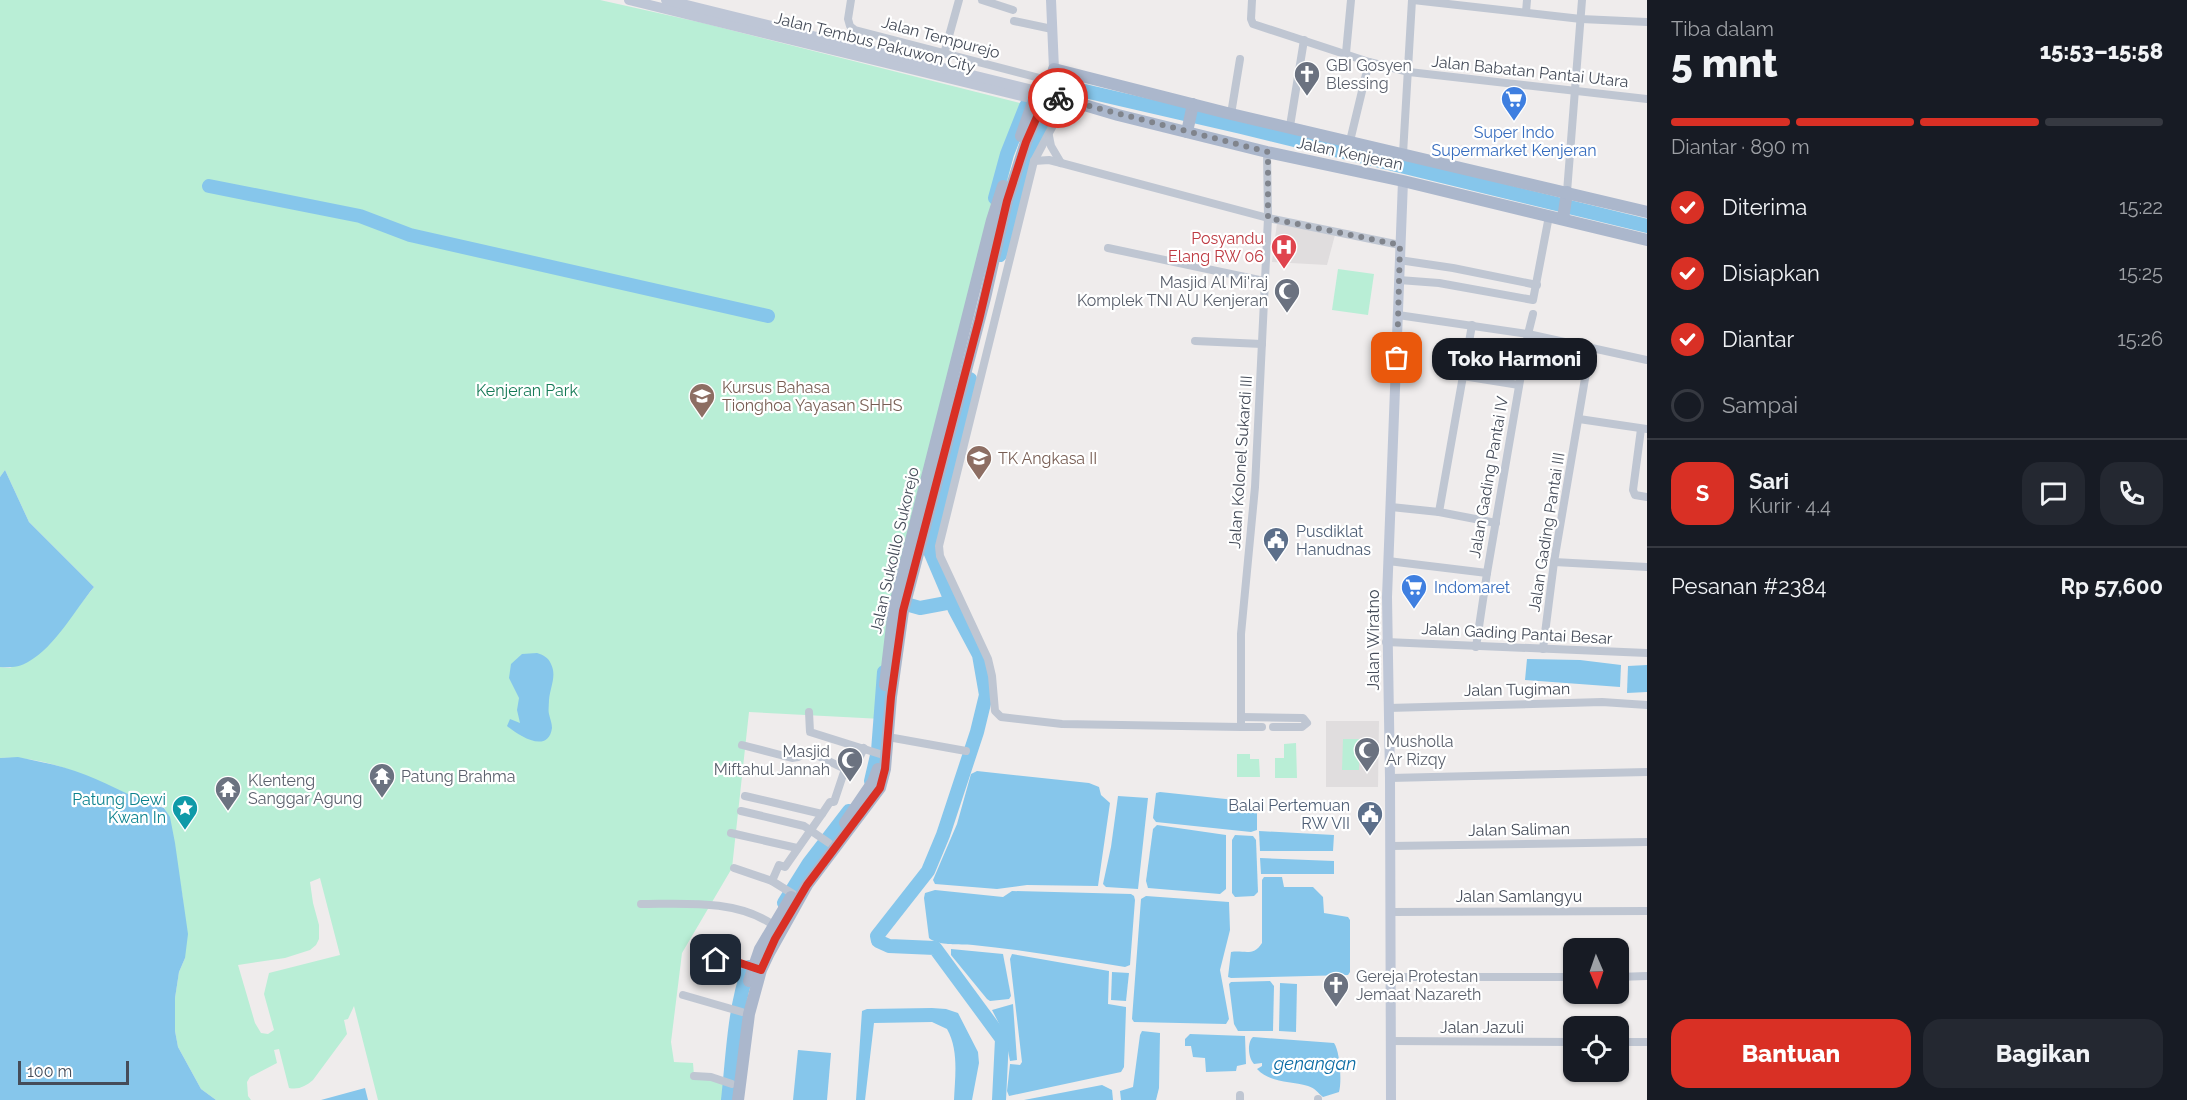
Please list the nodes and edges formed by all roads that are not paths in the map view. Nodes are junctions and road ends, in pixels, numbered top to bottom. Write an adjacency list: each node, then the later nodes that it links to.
1 (629, 0): 24 (main road, Jalan Tembus Pakuwon City)
2 (666, 0): 24 (main road, Jalan Tembus Pakuwon City)
3 (851, 0): 20 (street, Jalan Tempurejo)
4 (959, 0): 20 (street)
5 (982, 0): 12 (street)
6 (1051, 0): 17 (main road)
7 (1252, 0): 18 (street, Jalan Babatan Pantai Utara)
8 (1351, 0): 19 (street)
9 (1412, 0): 13 (street); 23 (street)
10 (1527, 0): 13 (street)
11 (1582, 0): 14 (street)
12 (1013, 10)
13 (1526, 12): 14 (street)
14 (1581, 19): 16 (street); 25 (street)
15 (1014, 21): 17 (street)
16 (1647, 22)
17 (1052, 29): 24 (main road)
18 (1304, 40): 19 (street, Jalan Babatan Pantai Utara); 30 (street)
19 (1346, 53): 22 (street, Jalan Babatan Pantai Utara)
20 (944, 54): 24 (street, Jalan Tempurejo)
21 (1240, 59): 29 (street)
22 (1369, 62): 23 (street, Jalan Babatan Pantai Utara); 33 (street)
23 (1409, 72): 25 (street, Jalan Babatan Pantai Utara); 35 (street)
24 (1044, 89): 27 (main road, Jalan Kenjeran); 28 (main road, Jalan Kenjeran); 71 (main road, Jalan Sukolilo Sukorejo)
25 (1575, 91): 26 (street, Jalan Babatan Pantai Utara); 39 (street)
26 (1647, 99)
27 (1066, 101): 31 (main road, Jalan Kenjeran); 32 (street)
28 (1193, 105): 29 (main road, Jalan Kenjeran); 31 (main road)
29 (1231, 114): 30 (main road, Jalan Kenjeran)
30 (1290, 126): 33 (main road, Jalan Kenjeran)
31 (1187, 131): 34 (main road, Jalan Kenjeran)
32 (1049, 136): 36 (street); 37 (street)
33 (1350, 141): 35 (main road, Jalan Kenjeran)
34 (1268, 152): 38 (main road, Jalan Kenjeran); 42 (street, Jalan Kolonel Sukardi III)
35 (1403, 154): 39 (main road, Jalan Kenjeran)
36 (1034, 161): 37 (street); 79 (street)
37 (1061, 163): 42 (street)
38 (1403, 181): 41 (main road, Jalan Kenjeran); 45 (main road, Jalan Wiratno)
39 (1567, 193): 40 (main road, Jalan Kenjeran); 43 (main road)
40 (1647, 212)
41 (1549, 216): 43 (main road, Jalan Kenjeran); 50 (street)
42 (1268, 218): 45 (street); 49 (street, Jalan Kolonel Sukardi III)
43 (1563, 218): 44 (main road, Jalan Kenjeran)
44 (1647, 240)
45 (1400, 245): 47 (main road, Jalan Wiratno)
46 (1108, 248): 49 (street)
47 (1399, 260): 48 (main road, Jalan Wiratno); 50 (street)
48 (1399, 280): 50 (street); 52 (main road, Jalan Wiratno)
49 (1264, 281): 56 (street, Jalan Kolonel Sukardi III)
50 (1536, 285)
51 (1533, 314): 54 (street, Jalan Gading Pantai IV)
52 (1398, 315): 53 (street); 64 (main road, Jalan Wiratno)
53 (1472, 325): 54 (street); 59 (street)
54 (1528, 334): 57 (street); 60 (street, Jalan Gading Pantai IV)
55 (1195, 341): 56 (street)
56 (1262, 344): 79 (street, Jalan Kolonel Sukardi III)
57 (1590, 348): 58 (street); 61 (street, Jalan Gading Pantai III)
58 (1647, 360)
59 (1463, 376): 60 (street); 65 (street)
60 (1519, 386): 66 (street, Jalan Gading Pantai IV)
61 (1579, 419): 62 (street); 68 (street, Jalan Gading Pantai III)
62 (1644, 429): 63 (street)
63 (1647, 497)
64 (1391, 507): 65 (street); 67 (main road, Jalan Wiratno)
65 (1439, 512): 66 (street)
66 (1496, 523): 70 (street, Jalan Gading Pantai IV)
67 (1388, 561): 70 (street); 72 (main road, Jalan Wiratno)
68 (1554, 562): 69 (street); 74 (street, Jalan Gading Pantai III)
69 (1647, 567)
70 (1487, 573): 73 (street, Jalan Gading Pantai IV)
71 (898, 610): 82 (main road, Jalan Sukolilo Sukorejo); 86 (main road, Jalan Sukolilo Sukorejo)
72 (1386, 642): 73 (street, Jalan Gading Pantai Besar); 77 (main road, Jalan Wiratno)
73 (1476, 647): 74 (street, Jalan Gading Pantai Besar)
74 (1543, 649): 75 (street, Jalan Gading Pantai Besar)
75 (1647, 653)
76 (1647, 705): 77 (street, Jalan Tugiman)
77 (1388, 708): 90 (main road, Jalan Wiratno)
78 (809, 712): 84 (street)
79 (1241, 722): 80 (street); 81 (street)
80 (1262, 727)
81 (1273, 727)
82 (888, 737): 85 (street); 88 (main road, Jalan Sukolilo Sukorejo)
83 (741, 745): 87 (street)
84 (864, 748): 86 (street); 87 (street)
85 (966, 751)
86 (877, 753): 88 (main road, Jalan Sukolilo Sukorejo)
87 (845, 769): 93 (street)
88 (881, 769): 96 (main road, Jalan Sukolilo Sukorejo); 102 (main road, Jalan Sukolilo Sukorejo)
89 (1647, 772): 90 (street)
90 (1390, 778): 98 (main road, Jalan Wiratno)
91 (745, 796): 93 (street)
92 (741, 811): 94 (street)
93 (822, 814): 94 (street)
94 (810, 829): 96 (street); 99 (street)
95 (731, 832): 99 (street)
96 (826, 841): 102 (main road, Jalan Sukolilo Sukorejo)
97 (1647, 842): 98 (street, Jalan Saliman)
98 (1391, 846): 105 (main road, Jalan Wiratno)
99 (797, 848): 101 (street)
100 (734, 868): 101 (street)
101 (772, 880): 102 (street)
102 (792, 893): 106 (main road, Jalan Sukolilo Sukorejo)
103 (641, 904): 106 (street)
104 (1647, 910): 105 (street, Jalan Samlangyu)
105 (1391, 912): 111 (main road, Jalan Wiratno)
106 (771, 929): 107 (main road, Jalan Sukolilo Sukorejo)
107 (752, 967): 108 (street); 114 (main road, Jalan Sukolilo Sukorejo)
108 (697, 972)
109 (1629, 976): 110 (street)
110 (1647, 976)
111 (1390, 977): 112 (street); 115 (main road, Jalan Wiratno)
112 (1563, 977)
113 (683, 995): 114 (street)
114 (741, 1012): 120 (main road, Jalan Sukolilo Sukorejo)
115 (1390, 1041): 116 (street, Jalan Jazuli); 123 (main road, Jalan Wiratno)
116 (1563, 1042)
117 (1629, 1042): 118 (street)
118 (1647, 1042)
119 (693, 1076): 120 (street)
120 (732, 1084): 121 (main road, Jalan Sukolilo Sukorejo); 122 (main road, Jalan Sukolilo Sukorejo)
121 (730, 1100)
122 (738, 1100)
123 (1391, 1100)

